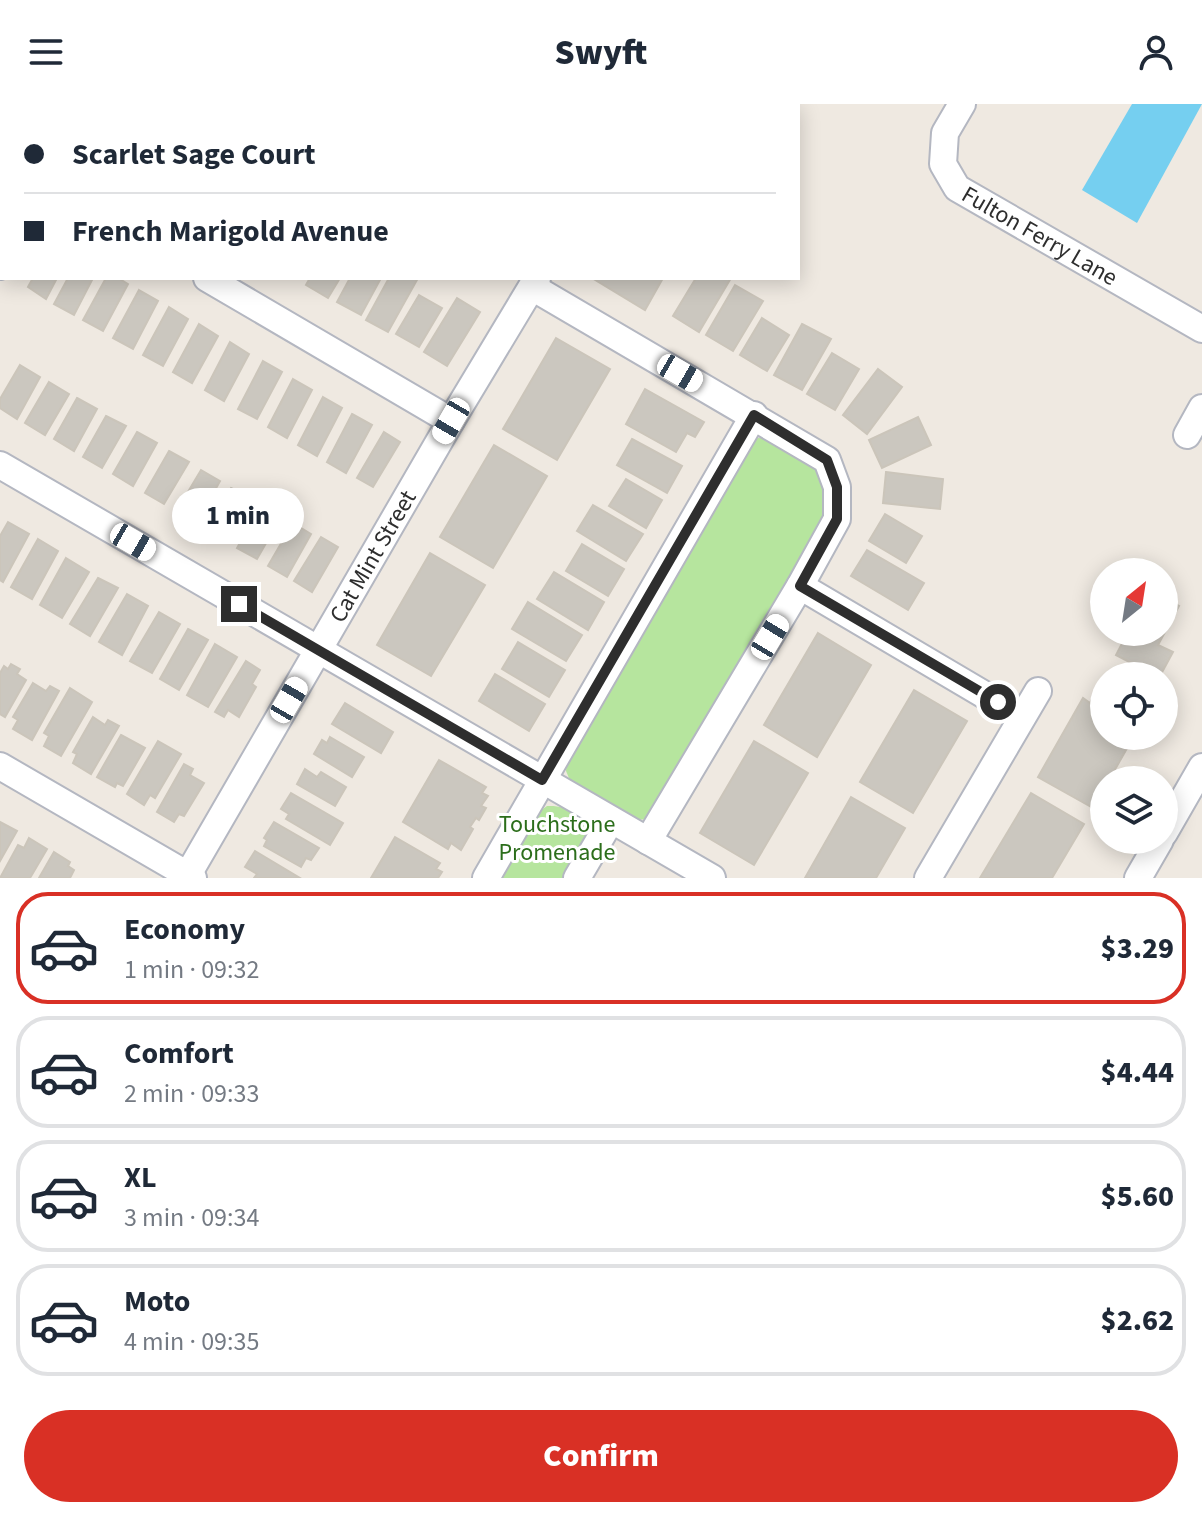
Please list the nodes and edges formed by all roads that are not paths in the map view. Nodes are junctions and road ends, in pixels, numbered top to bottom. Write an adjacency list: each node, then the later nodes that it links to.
1 (962, 104): 4 (street, Fulton Ferry Lane)
2 (210, 280): 7 (street)
3 (534, 283): 6 (street); 7 (street, Cat Mint Street)
4 (1202, 329)
5 (1202, 408): 8 (street)
6 (754, 415): 10 (street); 16 (street)
7 (451, 421): 11 (street, Cat Mint Street)
8 (1187, 435)
9 (0, 465): 11 (street)
10 (800, 586): 13 (street); 19 (street)
11 (318, 650): 16 (street); 21 (street, Cat Mint Street)
12 (1038, 691): 13 (street)
13 (1022, 717): 25 (street)
14 (0, 766): 21 (street)
15 (1202, 767): 17 (street)
16 (542, 780): 18 (street); 22 (street)
17 (1178, 809)
18 (611, 820): 19 (street); 23 (street)
19 (648, 841): 24 (street)
20 (1152, 854): 26 (street)
21 (189, 877)
22 (486, 878)
23 (577, 878)
24 (712, 878)
25 (928, 878)
26 (1138, 878)

